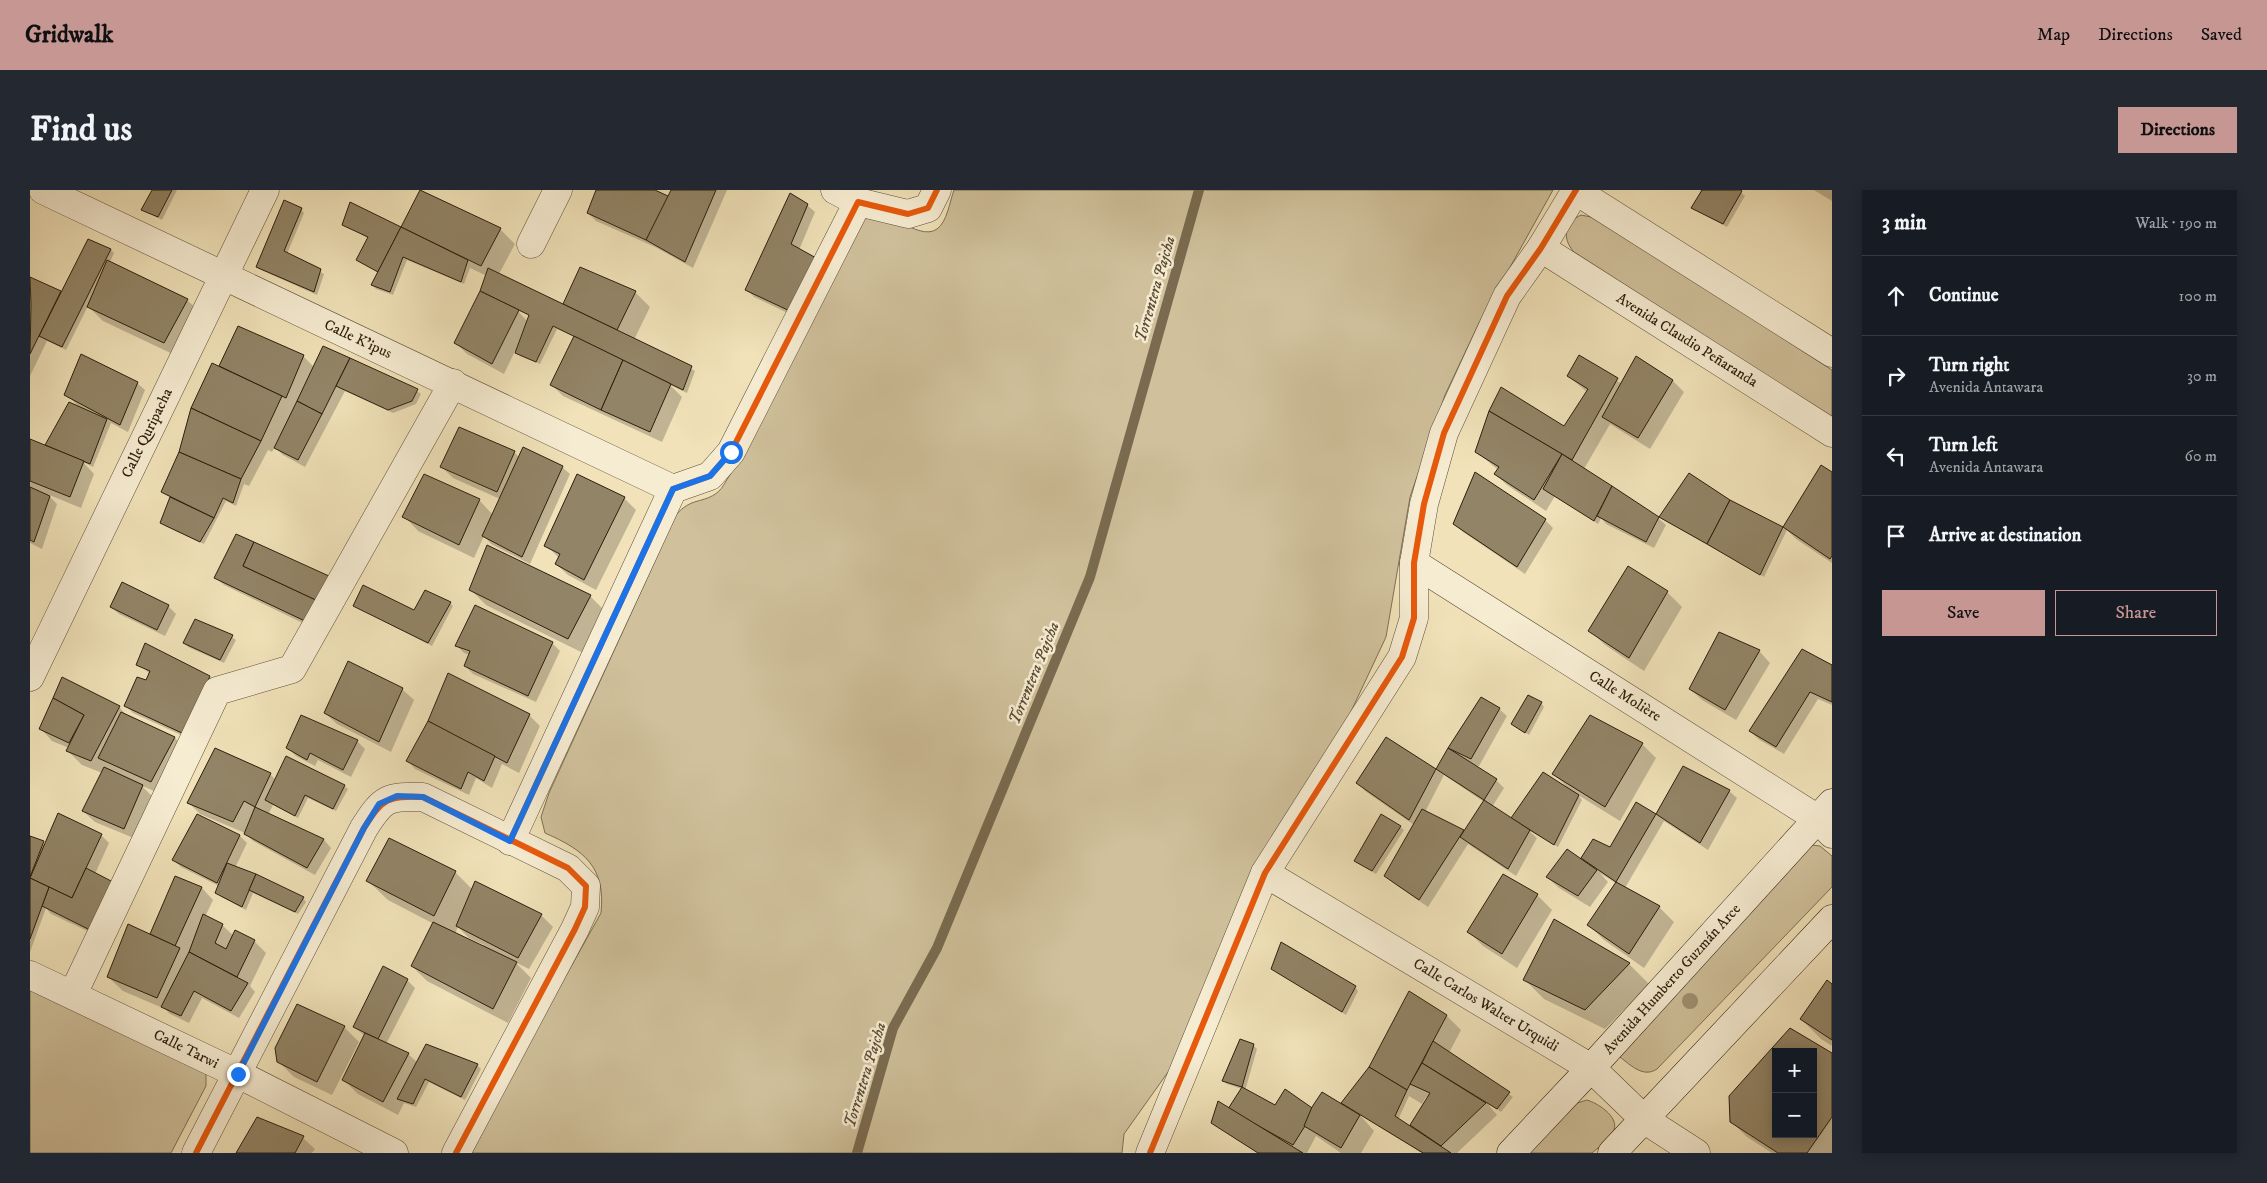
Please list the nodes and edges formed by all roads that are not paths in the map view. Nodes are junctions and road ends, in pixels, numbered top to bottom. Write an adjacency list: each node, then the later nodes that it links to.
1 (43, 190): 9 (street, Calle K'ipus)
2 (265, 190): 9 (street, Calle Quripacha)
3 (558, 190): 7 (street)
4 (937, 190): 6 (street)
5 (1576, 190): 8 (street); 10 (street)
6 (846, 196): 13 (street)
7 (531, 244)
8 (1541, 248): 12 (street, Avenida Claudio Peñaranda); 14 (street)
9 (224, 276): 11 (street, Calle K'ipus); 15 (street, Calle Quripacha)
10 (1832, 353)
11 (453, 383): 13 (street, Calle K'ipus); 21 (street)
12 (1832, 433)
13 (673, 489): 17 (street)
14 (1414, 563): 16 (street, Calle Molière); 18 (street)
15 (30, 677)
16 (1827, 819): 22 (street, Avenida Humberto Guzmán Arce)
17 (510, 841): 23 (street); 27 (street)
18 (1265, 873): 22 (street, Calle Carlos Walter Urquidi); 28 (street)
19 (1832, 919): 24 (street)
20 (30, 975): 21 (street, Calle Tarwi)
21 (73, 994): 23 (street, Calle Tarwi)
22 (1591, 1068): 24 (street, Calle Carlos Walter Urquidi); 29 (street, Avenida Humberto Guzmán Arce)
23 (238, 1074): 25 (street); 26 (street, Calle Tarwi)
24 (1645, 1120): 30 (street); 31 (street, Calle Carlos Walter Urquidi)
25 (196, 1153)
26 (394, 1153)
27 (456, 1153)
28 (1150, 1153)
29 (1511, 1153)
30 (1612, 1153)
31 (1696, 1153)

